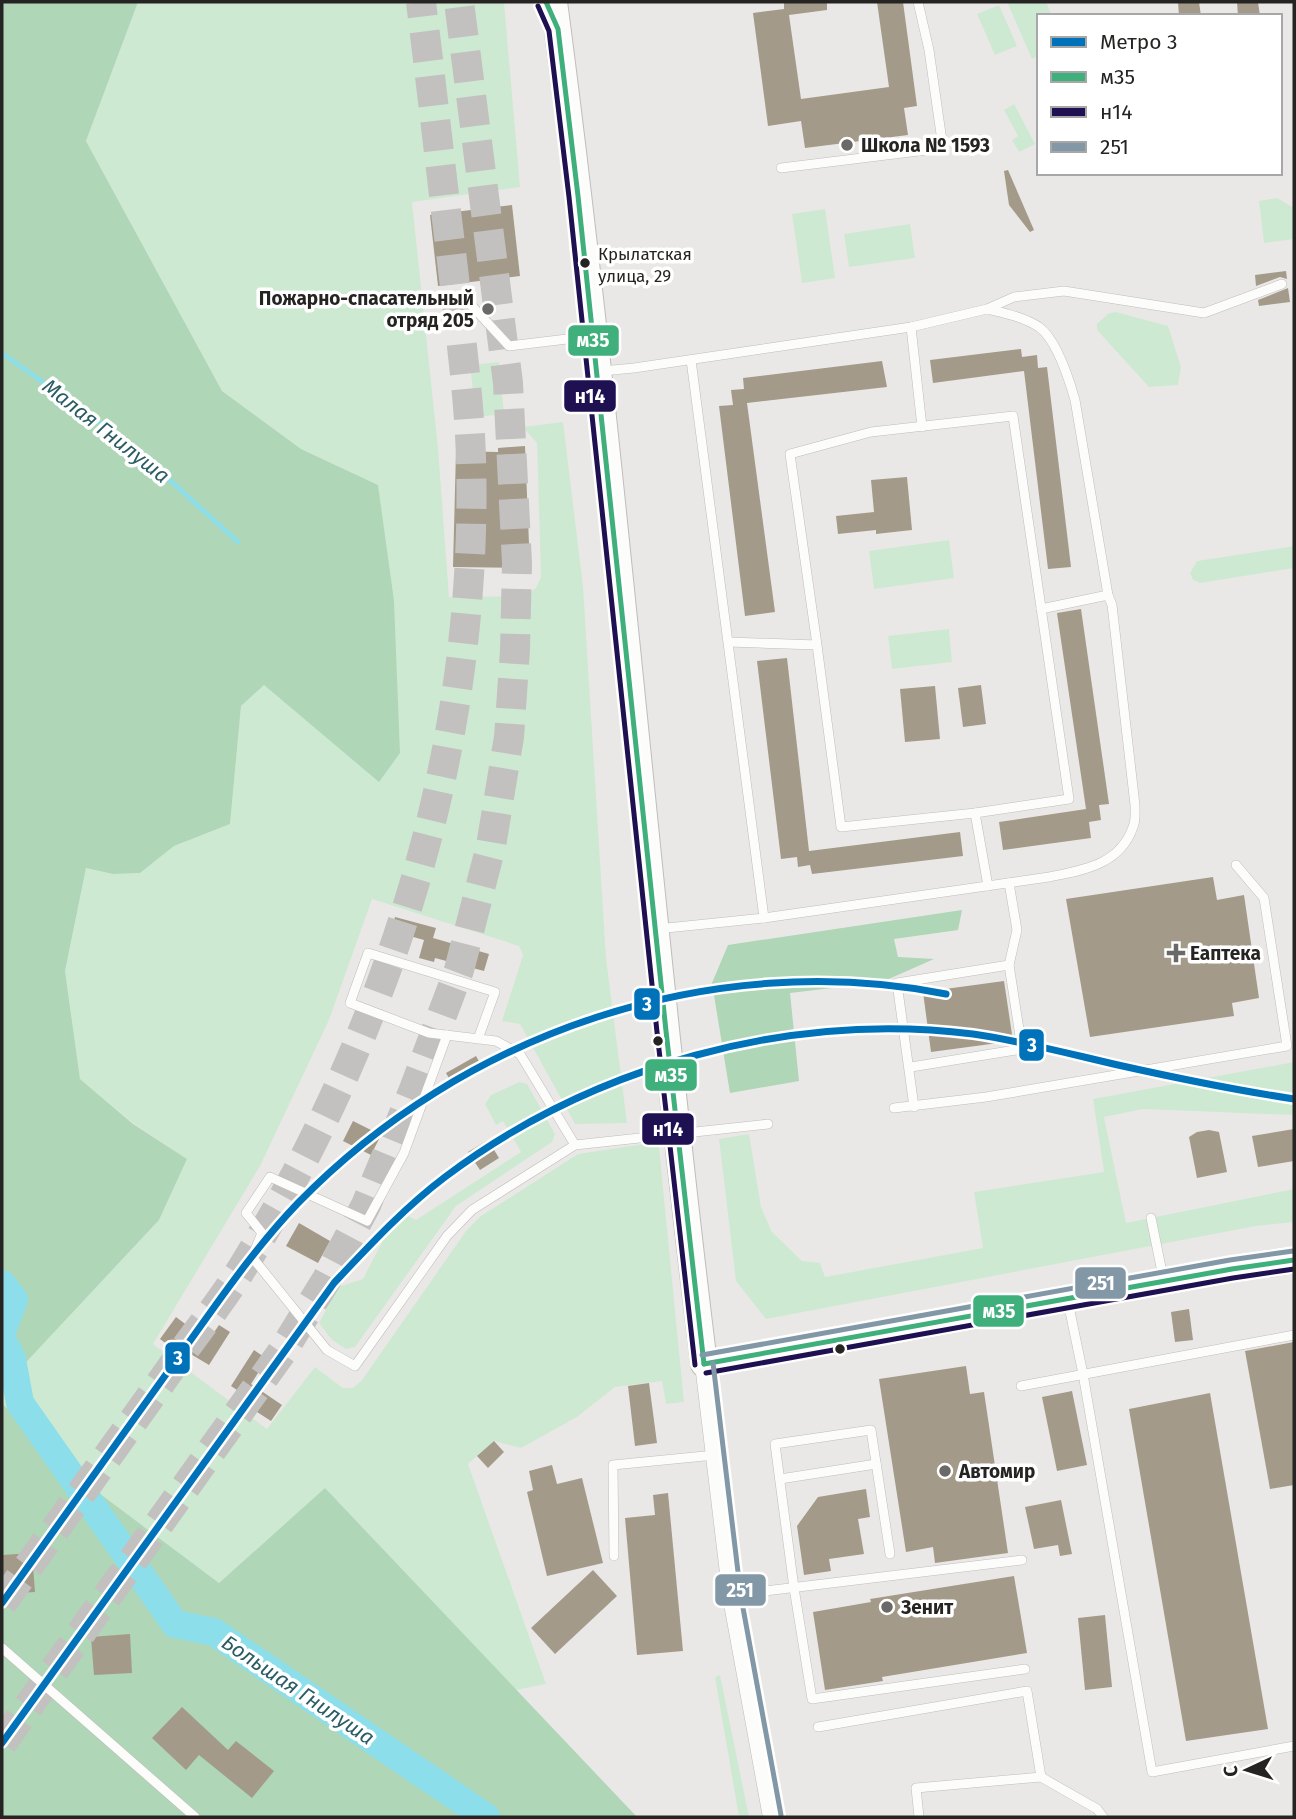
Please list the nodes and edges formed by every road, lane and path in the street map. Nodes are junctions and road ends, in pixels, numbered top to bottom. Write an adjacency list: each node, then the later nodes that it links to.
1 (546, 2): 4 (main road)
2 (554, 2): 4 (main road)
3 (918, 2): 5 (lane)
4 (558, 29): 10 (main road)
5 (781, 169)
6 (1282, 284): 8 (lane)
7 (472, 306): 10 (lane)
8 (987, 309): 9 (lane); 14 (lane)
9 (911, 327): 11 (lane); 13 (lane)
10 (593, 335): 12 (main road)
11 (691, 360): 12 (lane); 16 (lane)
12 (597, 371): 23 (main road)
13 (922, 427): 15 (lane); 17 (lane)
14 (1108, 595): 15 (lane); 20 (lane)
15 (1041, 609): 18 (lane)
16 (729, 642): 17 (lane); 22 (lane)
17 (817, 645): 18 (lane)
18 (975, 813): 21 (lane)
19 (1236, 865): 28 (lane)
20 (1009, 883): 21 (lane); 24 (lane)
21 (988, 886): 22 (lane)
22 (764, 918): 23 (lane)
23 (655, 930): 31 (main road)
24 (1009, 965): 27 (lane); 27 (lane)
25 (447, 1035): 26 (lane); 26 (lane); 32 (lane)
26 (478, 1039): 32 (lane)
27 (911, 1067): 28 (lane)
28 (914, 1107): 29 (lane)
29 (894, 1108)
30 (768, 1124): 31 (lane)
31 (677, 1134): 32 (lane); 38 (main road)
32 (575, 1145)
33 (1151, 1218): 35 (lane)
34 (1294, 1260): 35 (main road)
35 (1164, 1282): 36 (main road)
36 (1068, 1301): 38 (main road); 39 (lane)
37 (1294, 1335): 39 (lane)
38 (704, 1364): 41 (street)
39 (1083, 1374): 40 (lane); 52 (lane)
40 (1021, 1386)
41 (715, 1455): 45 (lane); 48 (street)
42 (876, 1464): 43 (lane); 43 (lane); 44 (lane)
43 (780, 1479): 47 (lane)
44 (890, 1554)
45 (614, 1556)
46 (1022, 1560): 47 (lane)
47 (794, 1588): 48 (lane); 50 (lane)
48 (732, 1598): 55 (street)
49 (2, 1647): 54 (lane)
50 (1025, 1669)
51 (818, 1727): 53 (lane)
52 (1294, 1746)
53 (1041, 1777): 56 (lane); 57 (lane)
54 (195, 1817)
55 (772, 1817)
56 (919, 1817)
57 (1103, 1817)

